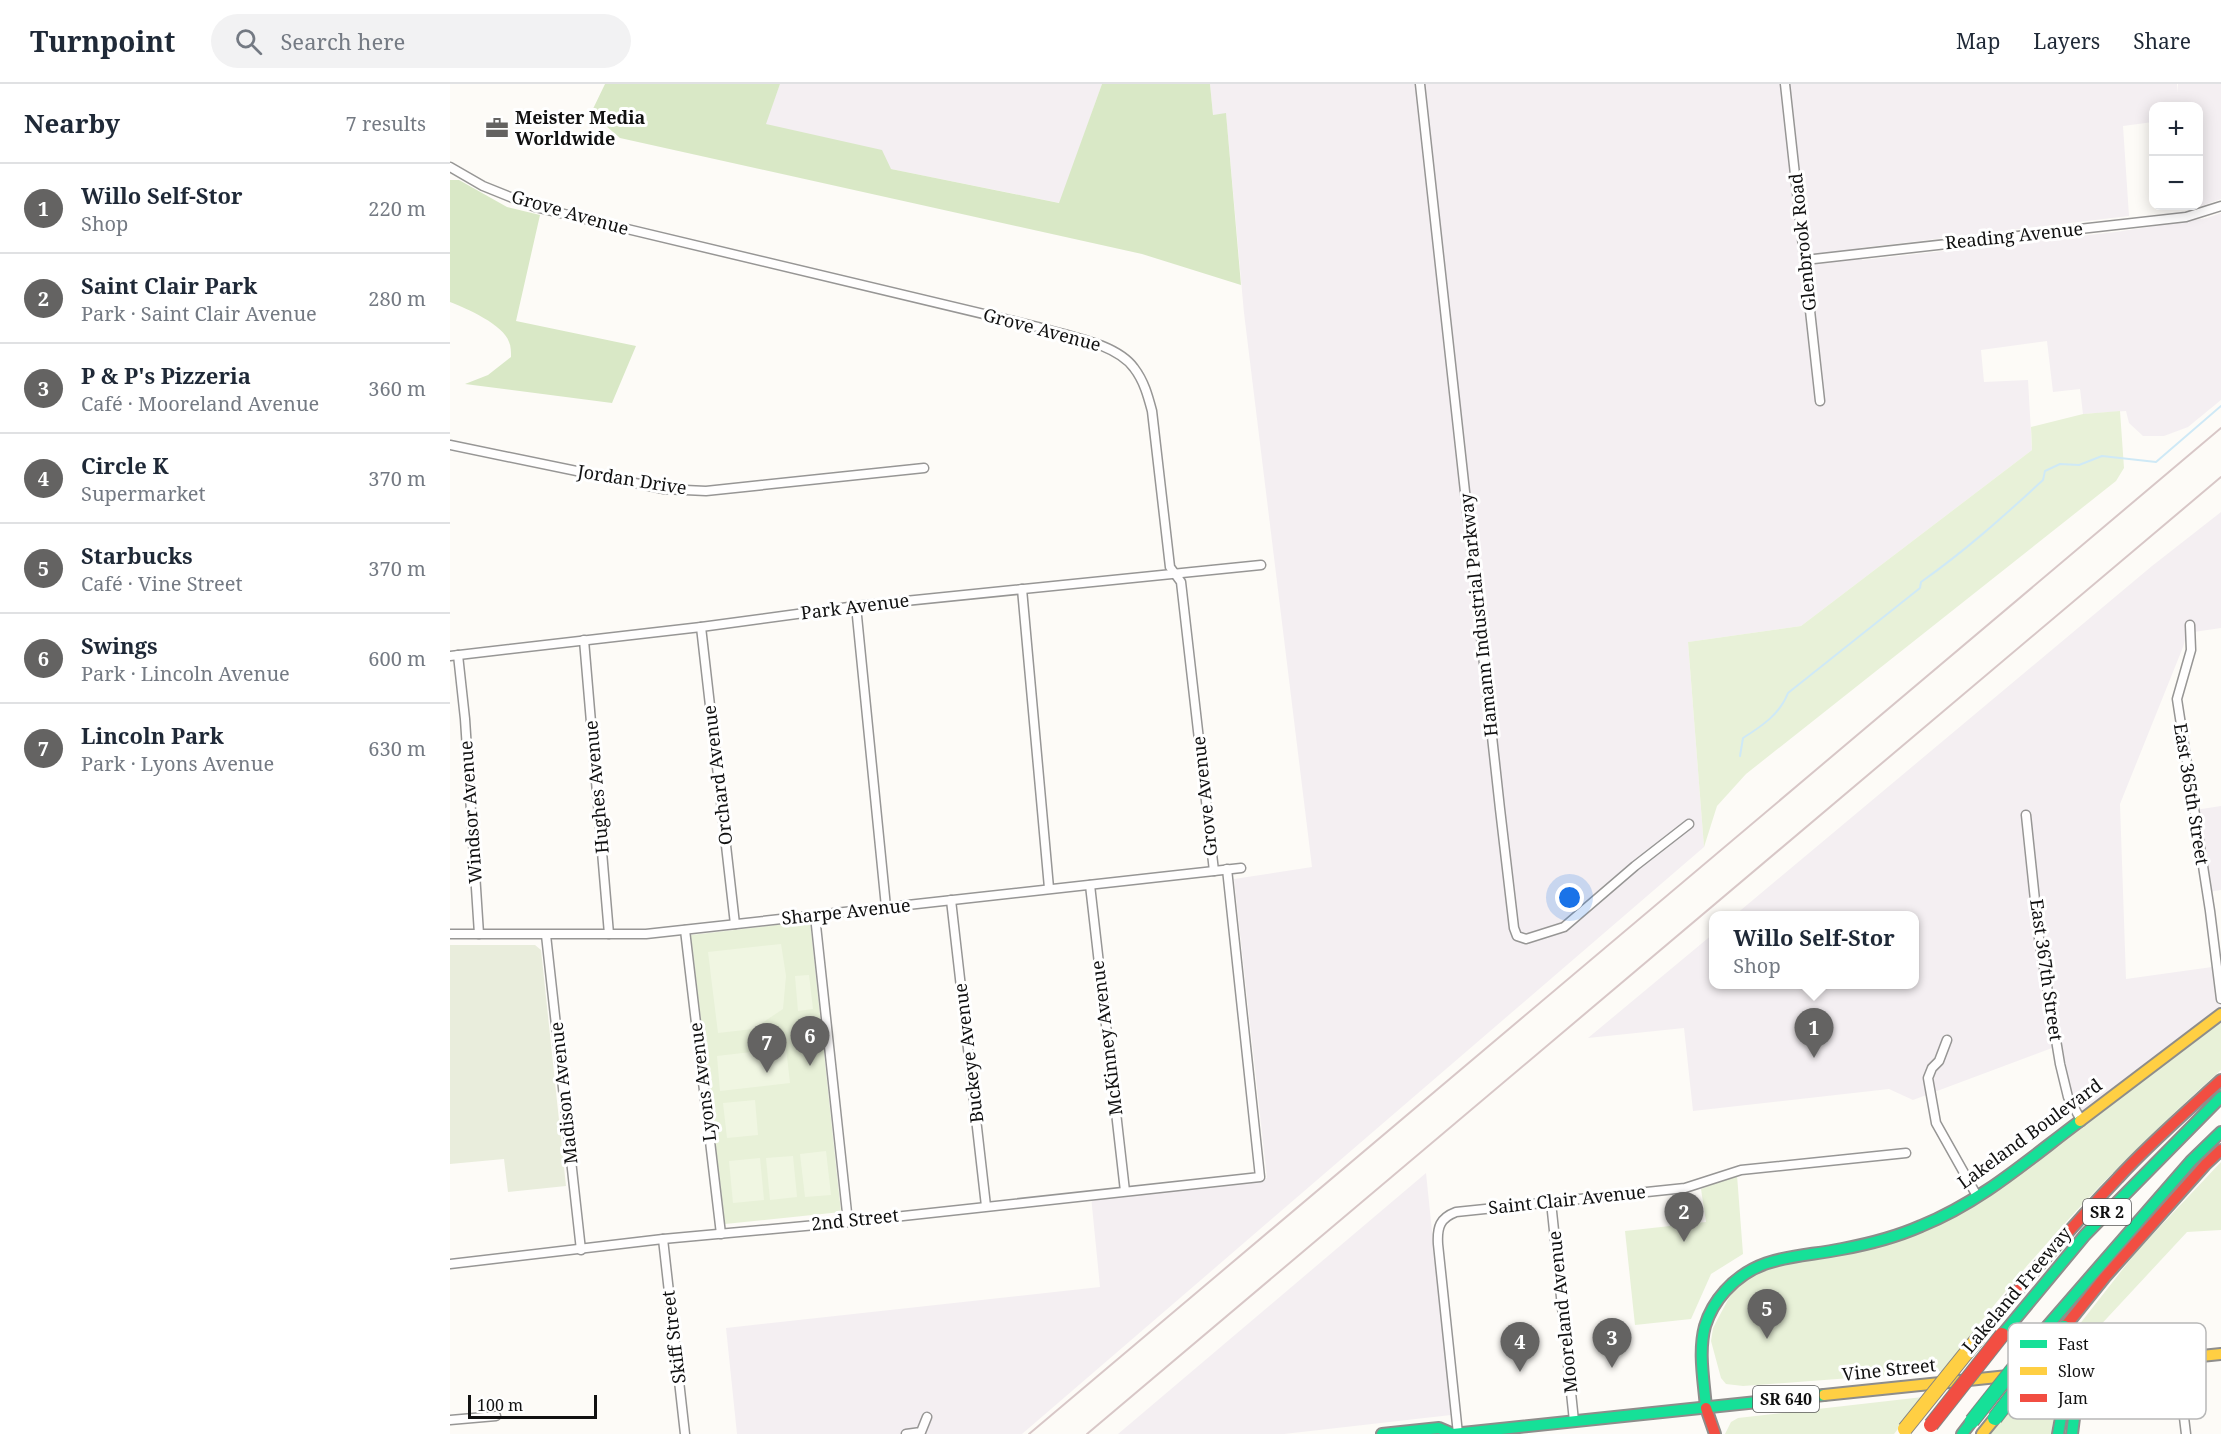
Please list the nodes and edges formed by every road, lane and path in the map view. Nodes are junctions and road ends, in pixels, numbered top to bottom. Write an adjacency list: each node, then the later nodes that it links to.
1 (1420, 84): 18 (street, Hamann Industrial Parkway)
2 (1785, 84): 5 (street, Glenbrook Road)
3 (450, 167): 10 (street, Grove Avenue)
4 (2221, 206): 5 (street, Reading Avenue)
5 (1805, 260): 6 (street, Glenbrook Road)
6 (1820, 401)
7 (450, 445): 8 (street, Jordan Drive)
8 (924, 468)
9 (1261, 565): 10 (street, Park Avenue)
10 (1176, 574): 11 (street, Park Avenue); 21 (street, Grove Avenue)
11 (1022, 589): 12 (street, Park Avenue); 23 (street)
12 (856, 606): 14 (street, Park Avenue); 25 (street)
13 (2190, 625): 33 (street, East 365th Street)
14 (701, 627): 15 (street, Park Avenue); 27 (street, Orchard Avenue)
15 (584, 640): 16 (street, Park Avenue); 31 (street, Hughes Avenue)
16 (454, 656): 30 (street, Windsor Avenue)
17 (2026, 815): 38 (street, East 367th Street)
18 (1689, 824)
19 (1241, 868): 20 (street, Sharpe Avenue)
20 (1227, 869): 21 (street, Sharpe Avenue); 42 (street, Grove Avenue)
21 (1214, 871): 22 (street, Sharpe Avenue)
22 (1090, 885): 23 (street, Sharpe Avenue); 43 (street, McKinney Avenue)
23 (1049, 888): 24 (street, Sharpe Avenue)
24 (951, 900): 25 (street, Sharpe Avenue); 46 (street, Buckeye Avenue)
25 (886, 907): 26 (street, Sharpe Avenue)
26 (815, 916): 27 (street, Sharpe Avenue); 47 (street)
27 (735, 924): 28 (street, Sharpe Avenue)
28 (686, 930): 31 (street, Sharpe Avenue); 48 (street, Lyons Avenue)
29 (450, 934): 30 (street, Sharpe Avenue)
30 (479, 934): 32 (street, Sharpe Avenue)
31 (609, 934): 32 (street, Sharpe Avenue)
32 (546, 935): 50 (street, Madison Avenue)
33 (2221, 999)
34 (2221, 1014): 38 (main road, Lakeland Boulevard)
35 (1947, 1040): 44 (street)
36 (2221, 1080): 70 (main road, bridge)
37 (2221, 1097): 52 (main road, Lakeland Freeway / SR 2, bridge)
38 (2081, 1120): 44 (main road, Lakeland Boulevard)
39 (2221, 1132): 53 (main road, SR 2, bridge)
40 (2221, 1150): 54 (main road, bridge)
41 (1906, 1153): 45 (street, Saint Clair Avenue)
42 (1260, 1177): 43 (street, 2nd Street)
43 (1125, 1191): 46 (street, 2nd Street)
44 (1977, 1196): 61 (main road, Lakeland Boulevard)
45 (1551, 1202): 68 (street, Mooreland Avenue); 75 (street, Saint Clair Avenue)
46 (986, 1206): 47 (street, 2nd Street)
47 (848, 1222): 48 (street, 2nd Street)
48 (721, 1234): 49 (street, 2nd Street)
49 (663, 1239): 50 (street, 2nd Street); 71 (street, Skiff Street)
50 (581, 1250): 51 (street, 2nd Street)
51 (450, 1264)
52 (2011, 1323)
53 (2050, 1323)
54 (2068, 1323)
55 (2008, 1327): 69 (main road, Lakeland Freeway / SR 2, bridge)
56 (2221, 1354): 57 (main road, Vine Street / SR 640)
57 (2206, 1356)
58 (2008, 1376): 78 (main road, SR 2, bridge)
59 (2008, 1377): 61 (main road, Vine Street / SR 640)
60 (2008, 1401): 79 (main road, bridge)
61 (1706, 1408): 68 (main road, Vine Street / SR 640); 76 (main road); 77 (main road)
62 (496, 1416): 67 (street)
63 (927, 1417): 72 (street)
64 (2061, 1419): 80 (main road)
65 (2076, 1419): 81 (main road)
66 (2184, 1419): 82 (street)
67 (450, 1420)
68 (1574, 1421): 75 (main road, Vine Street / SR 640)
69 (1927, 1430)
70 (1903, 1431)
71 (685, 1434)
72 (906, 1434)
73 (1382, 1434): 74 (main road, Vine Street / SR 640)
74 (1453, 1434): 75 (main road, Vine Street / SR 640)
75 (1458, 1434)
76 (1706, 1434)
77 (1715, 1434)
78 (1962, 1434)
79 (1982, 1434)
80 (2058, 1434)
81 (2072, 1434)
82 (2186, 1434)

